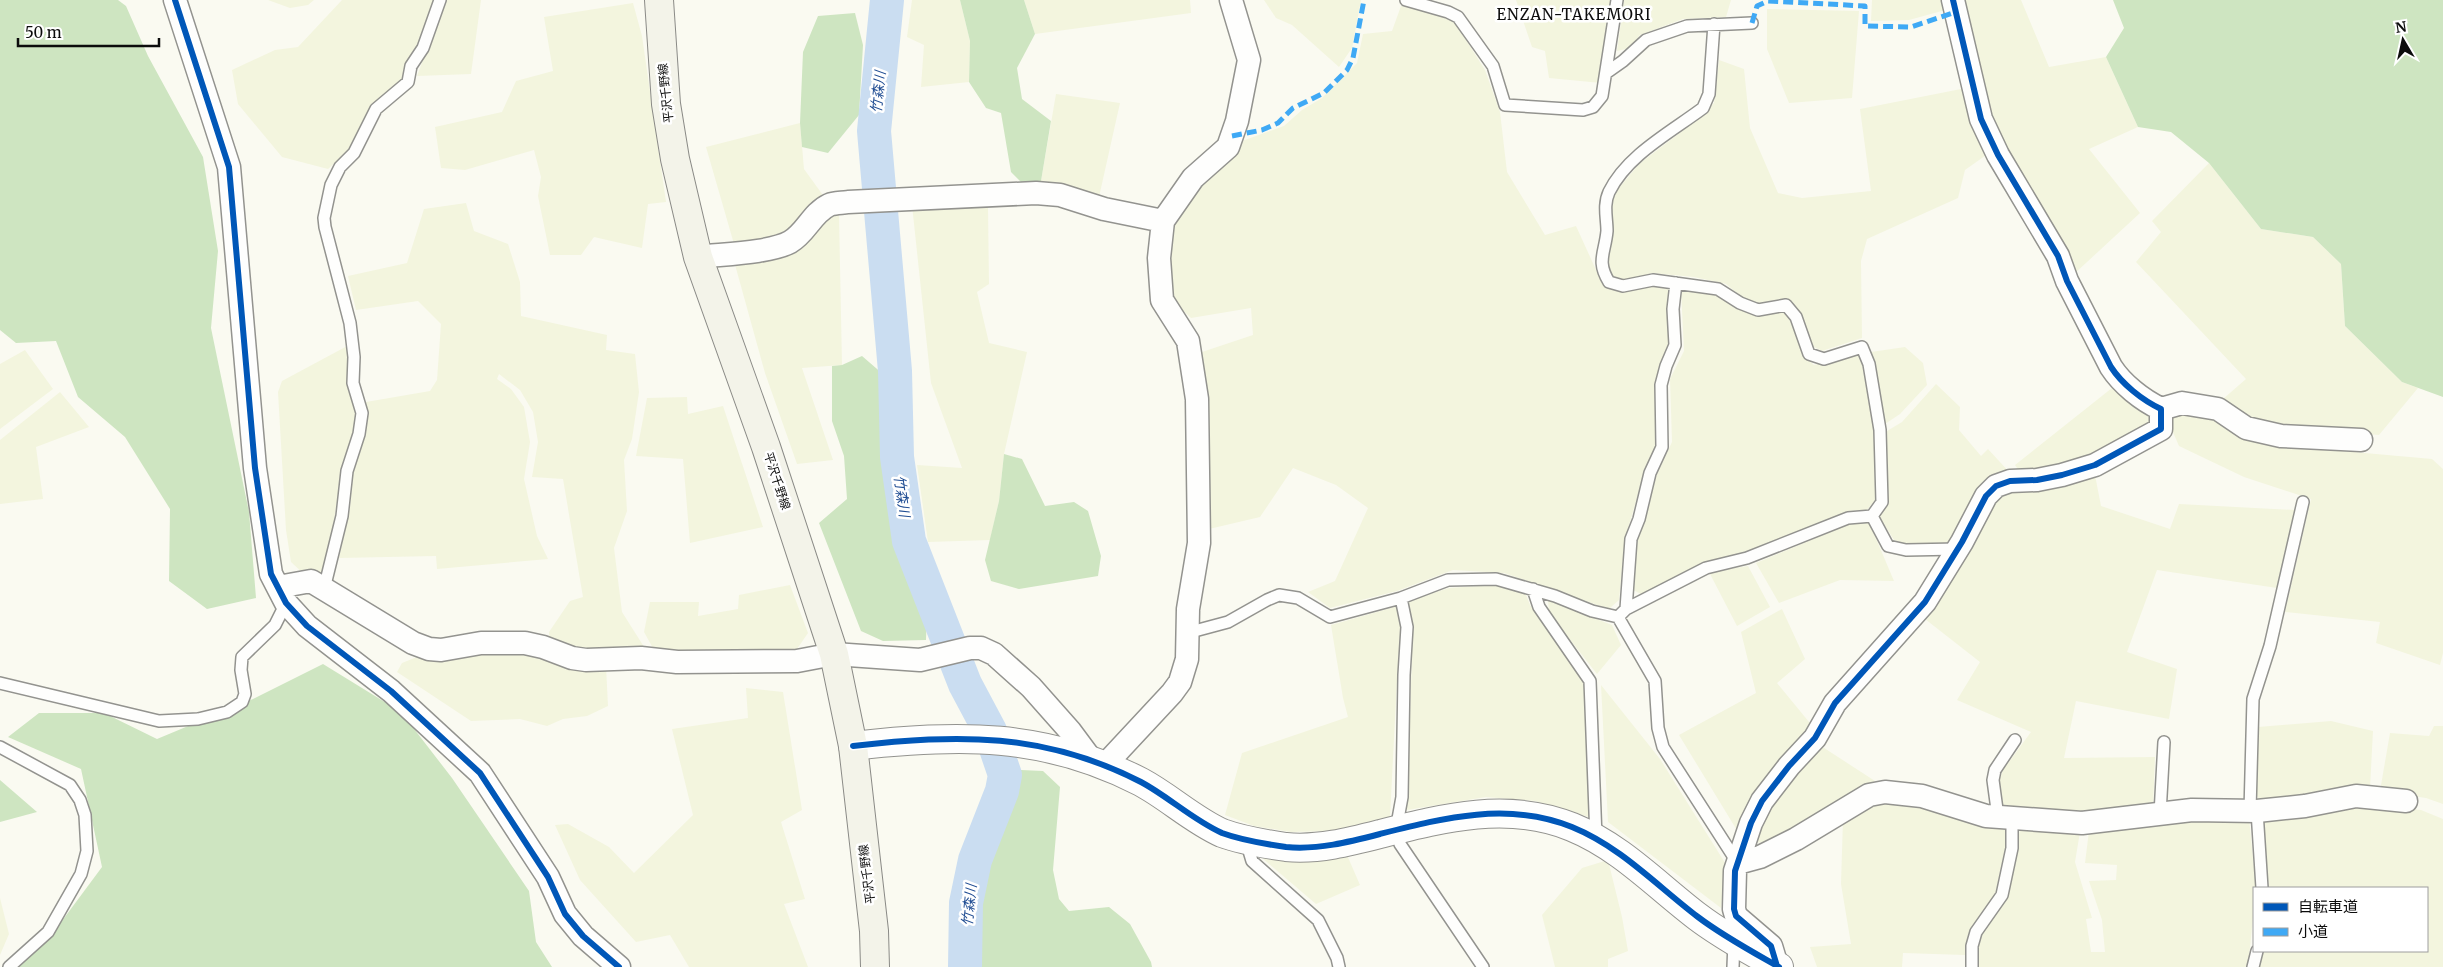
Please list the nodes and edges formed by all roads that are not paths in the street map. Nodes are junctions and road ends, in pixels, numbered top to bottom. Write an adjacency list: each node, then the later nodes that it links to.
1 (175, 0): 21 (street)
2 (440, 0): 19 (lane)
3 (659, 0): 12 (main road, 平沢千野線)
4 (1231, 0): 11 (street)
5 (1406, 0): 10 (lane)
6 (1617, 0): 10 (lane)
7 (1954, 0): 14 (street)
8 (1752, 23): 9 (lane)
9 (1714, 24): 10 (lane); 13 (lane)
10 (1606, 73)
11 (1163, 221): 12 (street); 24 (street)
12 (698, 257): 25 (main road, 平沢千野線)
13 (1676, 283): 17 (lane); 23 (lane)
14 (2161, 409): 15 (street); 18 (street)
15 (2361, 440)
16 (2303, 502): 33 (lane)
17 (1872, 516): 18 (lane); 23 (lane)
18 (1958, 549): 39 (street)
19 (324, 589): 21 (street); 25 (street)
20 (1533, 589): 22 (lane); 23 (lane); 38 (lane)
21 (282, 595): 26 (lane); 44 (street)
22 (1401, 598): 24 (lane); 36 (lane)
23 (1622, 613): 39 (lane)
24 (1187, 633): 31 (street)
25 (834, 654): 29 (main road, 平沢千野線); 31 (street)
26 (0, 683)
27 (2015, 740): 35 (lane)
28 (2164, 742): 34 (lane)
29 (853, 746): 31 (street); 45 (main road, 平沢千野線)
30 (0, 747): 43 (lane)
31 (1098, 764): 37 (street)
32 (2406, 801): 33 (street)
33 (2254, 811): 34 (street); 40 (lane)
34 (2160, 814): 35 (street)
35 (2005, 817): 39 (street); 49 (lane)
36 (1396, 830): 37 (street); 38 (street); 47 (lane)
37 (1246, 839): 46 (lane)
38 (1596, 839): 42 (street)
39 (1738, 863): 48 (street)
40 (2262, 887)
41 (2257, 952): 50 (lane)
42 (1733, 955): 48 (street)
43 (10, 967)
44 (619, 967)
45 (875, 967)
46 (1339, 967)
47 (1483, 967)
48 (1778, 967)
49 (1972, 967)
50 (2253, 967)

